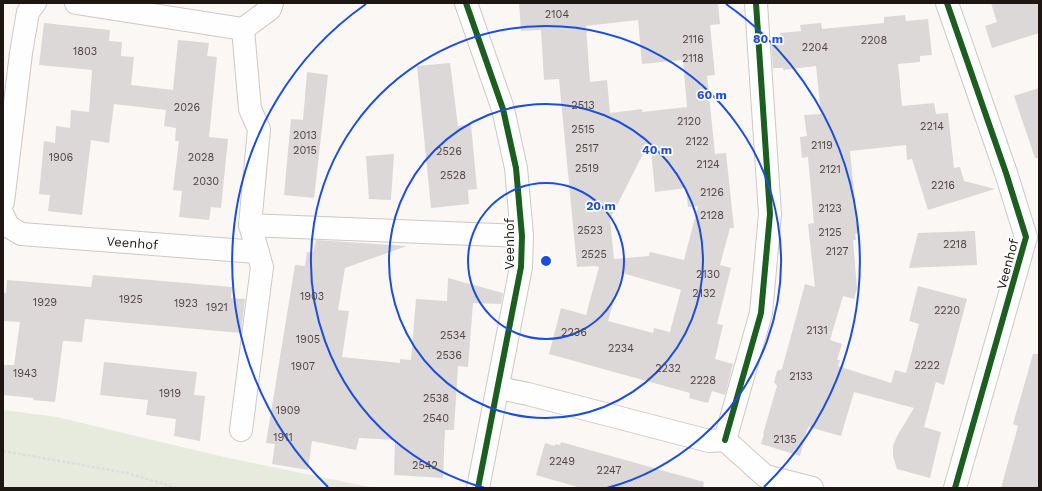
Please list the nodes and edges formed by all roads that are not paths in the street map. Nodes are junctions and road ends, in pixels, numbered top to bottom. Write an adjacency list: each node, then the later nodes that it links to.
1 (35, 3): 8 (street)
2 (85, 3): 7 (street)
3 (272, 3): 7 (street)
4 (466, 3): 12 (street, Veenhof)
5 (756, 3): 17 (street)
6 (947, 3): 13 (street, Veenhof)
7 (243, 29): 11 (street)
8 (12, 52): 9 (street)
9 (3, 202)
10 (5, 224): 14 (street, Veenhof)
11 (250, 225): 12 (street, Veenhof); 14 (street)
12 (522, 236): 15 (street, Veenhof)
13 (1033, 239): 20 (street, Veenhof)
14 (258, 252): 16 (street)
15 (499, 388): 17 (street); 18 (street, Veenhof)
16 (241, 430)
17 (725, 440): 19 (street)
18 (478, 488)
19 (812, 488)
20 (955, 488)

